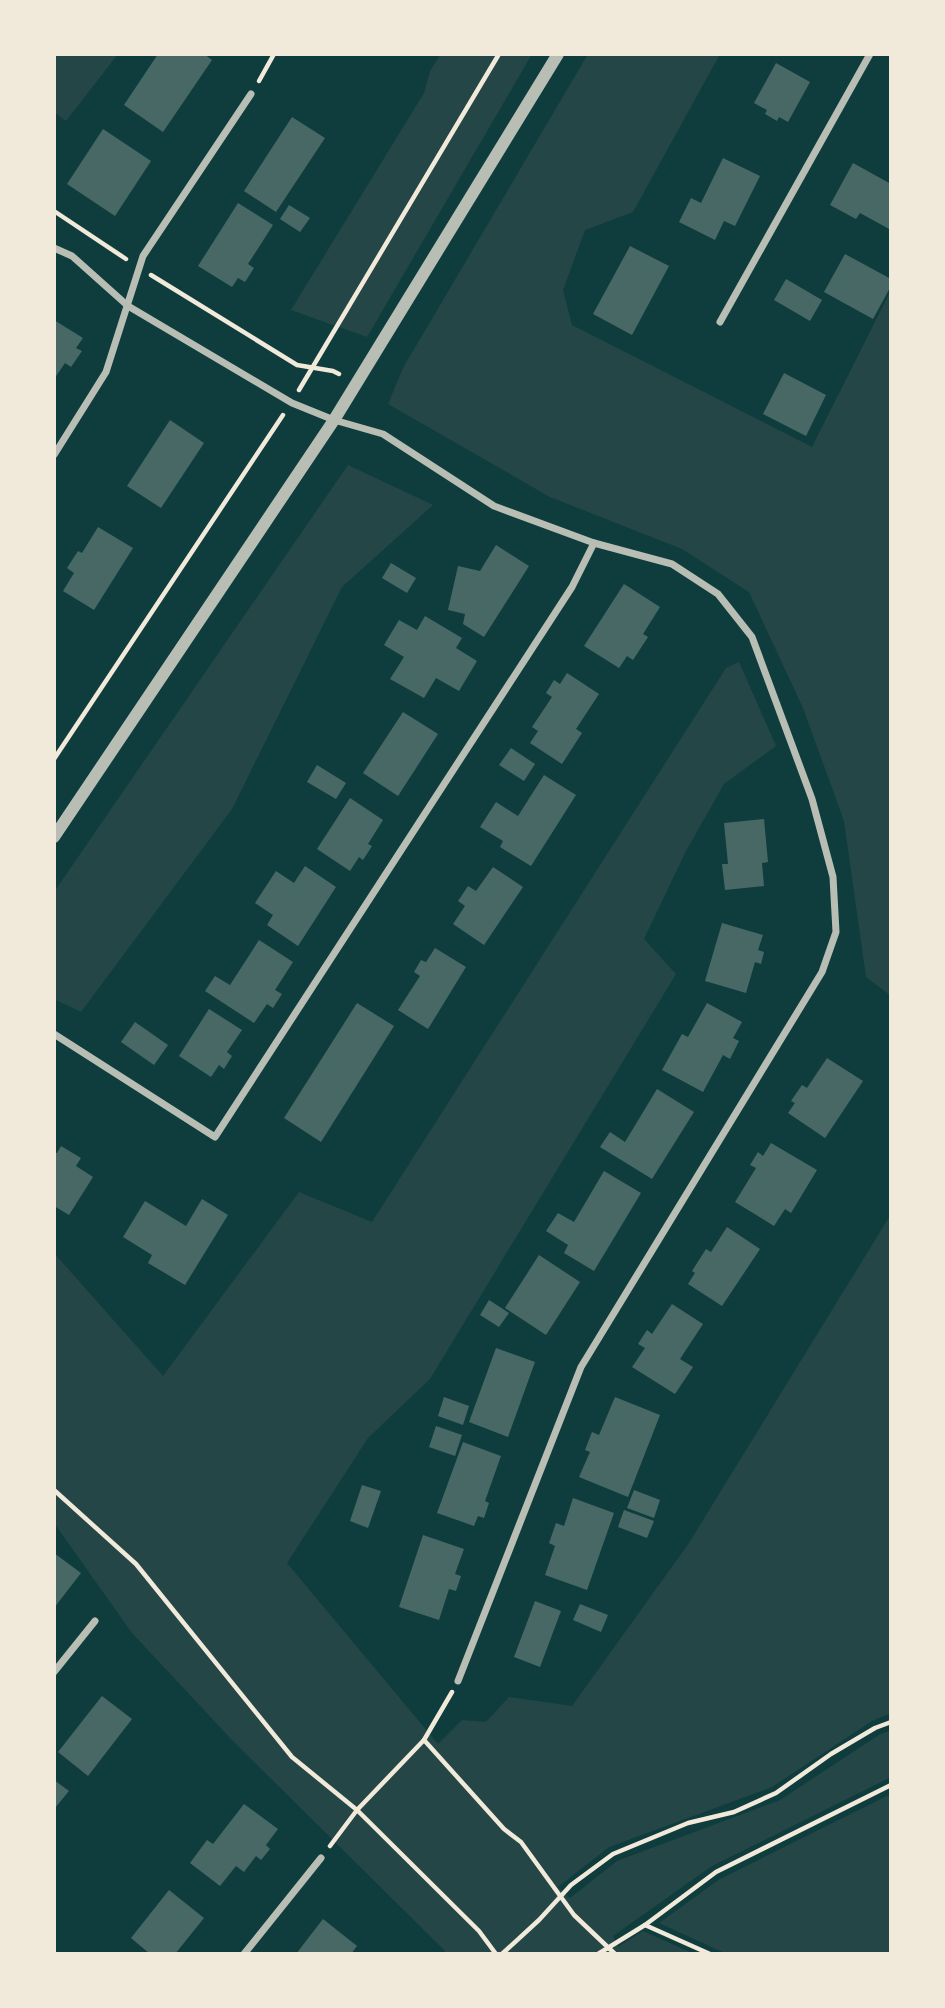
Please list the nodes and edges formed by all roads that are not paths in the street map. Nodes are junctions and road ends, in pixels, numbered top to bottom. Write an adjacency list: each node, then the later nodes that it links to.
1 (558, 54): 7 (street)
2 (870, 54): 6 (street)
3 (251, 94): 5 (street)
4 (54, 248): 5 (street)
5 (128, 306): 7 (street); 8 (street)
6 (720, 322)
7 (334, 420): 9 (street); 10 (street)
8 (54, 455)
9 (594, 543): 11 (street); 14 (street)
10 (54, 837)
11 (54, 1034)
12 (95, 1621): 13 (street)
13 (54, 1672)
14 (458, 1681)
15 (321, 1858): 16 (street)
16 (244, 1954)

